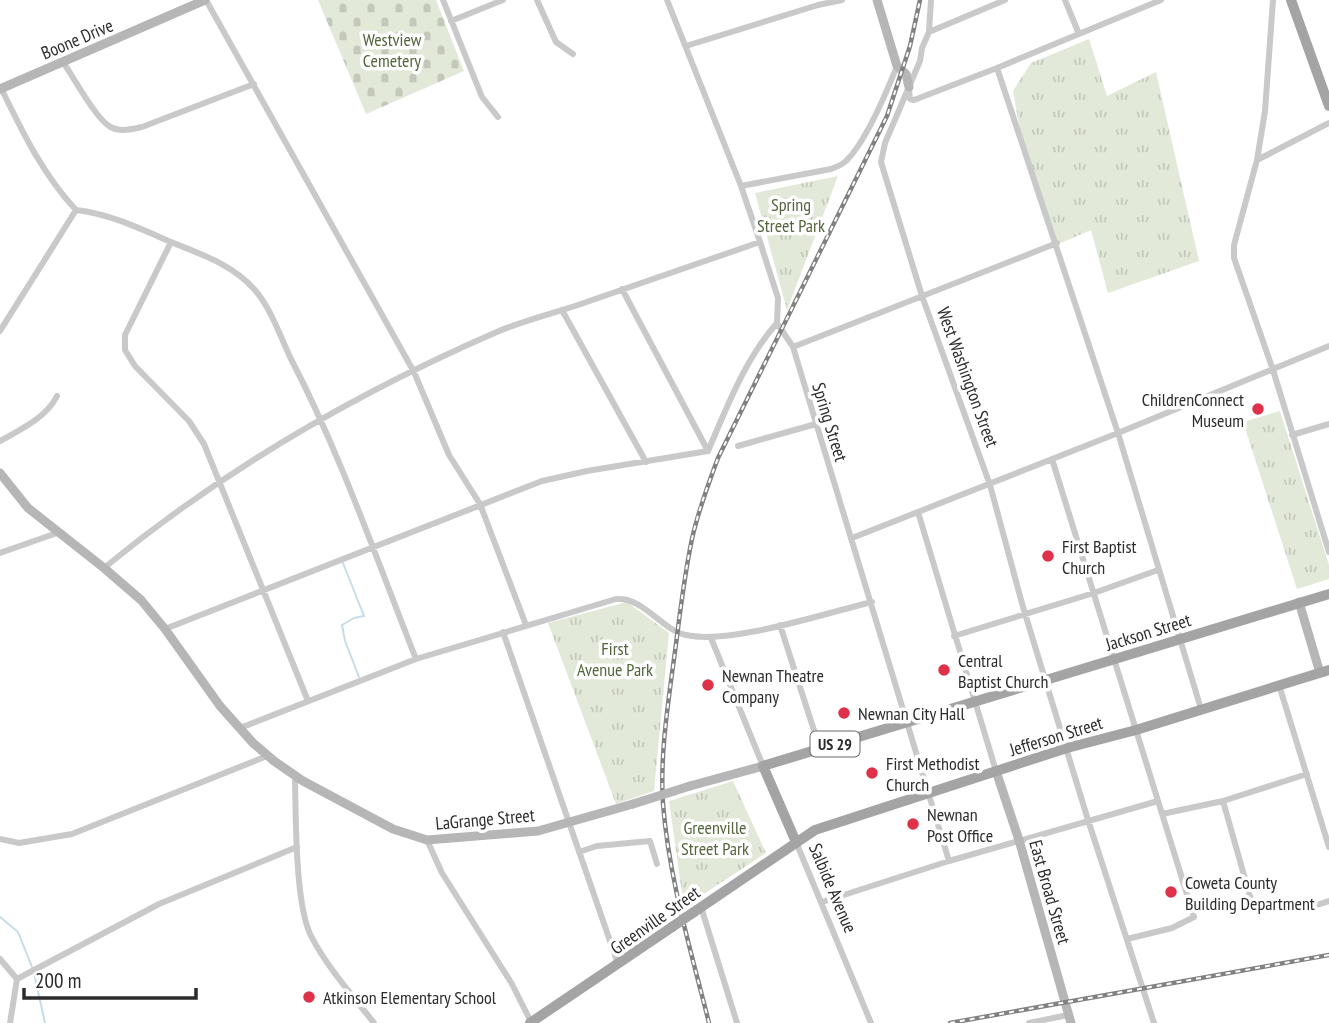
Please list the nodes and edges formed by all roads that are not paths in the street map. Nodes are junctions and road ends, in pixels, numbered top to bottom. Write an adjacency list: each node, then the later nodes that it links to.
1 (205, 0): 19 (street, Boone Drive); 22 (street)
2 (443, 0): 14 (street)
3 (503, 0): 14 (street)
4 (537, 0): 18 (street)
5 (667, 0): 17 (street)
6 (842, 0): 17 (street)
7 (877, 0): 20 (street)
8 (931, 0): 15 (street, West Washington Street)
9 (1005, 0): 15 (street)
10 (1065, 0): 16 (street)
11 (1161, 0): 16 (street)
12 (1273, 0): 28 (street)
13 (1291, 0): 25 (main road)
14 (451, 21): 26 (street)
15 (929, 32): 24 (street, West Washington Street)
16 (1079, 34): 21 (street)
17 (686, 46): 29 (street)
18 (573, 54)
19 (63, 62): 22 (street); 23 (street, Boone Drive)
20 (897, 66): 24 (street); 29 (street)
21 (997, 68): 24 (street); 33 (street)
22 (254, 84): 42 (street)
23 (0, 88): 30 (street)
24 (909, 88): 35 (street, West Washington Street)
25 (1329, 105)
26 (498, 117)
27 (1329, 123): 28 (street)
28 (1257, 160): 41 (street)
29 (741, 186): 32 (street)
30 (76, 210): 31 (street); 38 (street)
31 (171, 242): 44 (street); 55 (street)
32 (760, 242): 34 (street); 37 (street)
33 (1057, 243): 35 (street); 47 (street)
34 (622, 289): 36 (street); 51 (street)
35 (922, 296): 40 (street); 56 (street, West Washington Street)
36 (562, 310): 42 (street); 53 (street)
37 (776, 323): 40 (street, Spring Street); 51 (street)
38 (0, 331)
39 (1329, 346): 41 (street)
40 (793, 347): 45 (street, Spring Street)
41 (1273, 370): 47 (street); 48 (street)
42 (414, 372): 44 (street); 57 (street)
43 (57, 396): 49 (street)
44 (322, 419): 55 (street); 61 (street)
45 (816, 424): 50 (street); 60 (street, Spring Street)
46 (1329, 424): 48 (street)
47 (1118, 433): 52 (street); 65 (street)
48 (1292, 436): 62 (street)
49 (0, 441)
50 (738, 446)
51 (708, 451): 53 (street)
52 (1052, 459): 56 (street); 67 (street)
53 (646, 462): 57 (street)
54 (0, 472): 59 (street, LaGrange Street)
55 (220, 481): 64 (street); 66 (street)
56 (990, 485): 58 (street); 71 (street, West Washington Street)
57 (480, 504): 61 (street); 72 (street)
58 (918, 512): 60 (street); 76 (street)
59 (57, 533): 63 (street); 64 (street, LaGrange Street)
60 (852, 538): 69 (street, Spring Street)
61 (372, 547): 66 (street); 80 (street)
62 (1329, 552)
63 (0, 553)
64 (104, 568): 74 (street, LaGrange Street)
65 (1158, 570): 67 (street); 78 (street)
66 (264, 588): 74 (street); 84 (street)
67 (1094, 593): 71 (street); 79 (street)
68 (1329, 594): 70 (main road, Jackson Street / US 29)
69 (872, 602): 73 (street); 87 (street, Spring Street)
70 (1298, 602): 78 (main road, Jackson Street / US 29); 81 (street)
71 (1024, 613): 76 (street); 82 (street, West Washington Street)
72 (526, 625): 75 (street); 77 (street)
73 (780, 625): 77 (street); 91 (street)
74 (165, 629): 88 (street, LaGrange Street)
75 (503, 632): 80 (street); 102 (street)
76 (954, 636): 85 (street)
77 (711, 638): 93 (street)
78 (1178, 639): 79 (main road, Jackson Street / US 29); 86 (street)
79 (1114, 658): 82 (main road, Jackson Street / US 29); 89 (street)
80 (416, 659): 84 (street)
81 (1325, 671): 83 (main road, Jefferson Street)
82 (1046, 680): 85 (main road, Jackson Street / US 29); 90 (street, West Washington Street)
83 (1279, 685): 86 (main road, Jefferson Street); 95 (street)
84 (308, 701): 88 (street)
85 (976, 703): 87 (main road, LaGrange Street / US 29); 94 (street)
86 (1201, 709): 89 (main road, Jefferson Street)
87 (907, 723): 91 (main road, LaGrange Street / US 29); 97 (street, Spring Street)
88 (240, 729): 92 (street, LaGrange Street)
89 (1136, 730): 90 (main road, Jefferson Street); 98 (street)
90 (1067, 748): 94 (main road, Jefferson Street); 101 (street, West Washington Street)
91 (820, 749): 93 (main road, LaGrange Street / US 29)
92 (268, 756): 96 (street, LaGrange Street); 105 (street)
93 (763, 766): 102 (street, LaGrange Street, bridge); 104 (main road, Salbide Avenue)
94 (996, 771): 97 (main road, Jefferson Street); 107 (street, East Broad Street)
95 (1307, 774): 99 (street); 103 (street)
96 (297, 777): 106 (street, LaGrange Street); 108 (street)
97 (930, 792): 104 (main road, Jefferson Street); 111 (street, Spring Street)
98 (1158, 801): 100 (street); 101 (street)
99 (1223, 801): 100 (street); 113 (street)
100 (1162, 814): 116 (street)
101 (1088, 820): 107 (street); 116 (street, West Washington Street)
102 (568, 822): 106 (street, LaGrange Street); 110 (street)
103 (1326, 824): 109 (street)
104 (794, 837): 114 (street, Salbide Avenue); 115 (main road, Greenville Street)
105 (0, 839)
106 (426, 840): 123 (street)
107 (1019, 840): 111 (street); 120 (street, East Broad Street)
108 (297, 847): 119 (street); 122 (street)
109 (1329, 847)
110 (579, 852): 112 (street); 118 (street)
111 (949, 861): 114 (street)
112 (657, 864)
113 (1329, 901)
114 (822, 902): 125 (street, Salbide Avenue)
115 (697, 909): 118 (main road, Greenville Street, bridge); 124 (street)
116 (1127, 939): 127 (street, West Washington Street)
117 (0, 959): 119 (street)
118 (618, 964): 123 (main road, Greenville Street)
119 (17, 979): 121 (street)
120 (1070, 1019): 126 (street)
121 (10, 1023)
122 (373, 1023)
123 (531, 1023)
124 (737, 1023)
125 (871, 1023)
126 (1028, 1023)
127 (1154, 1023)

